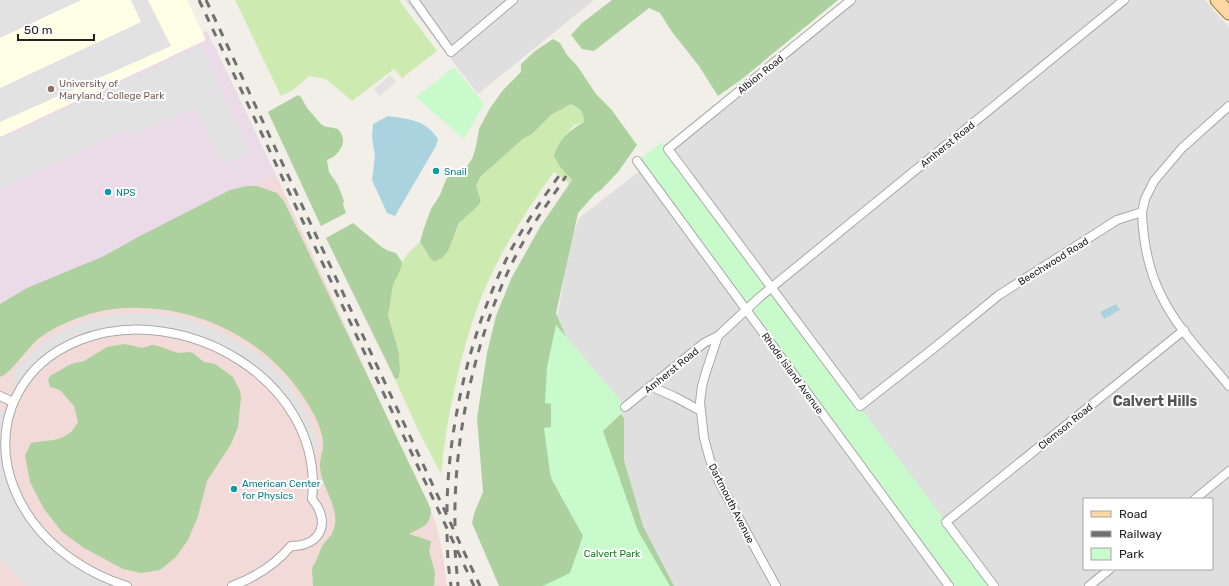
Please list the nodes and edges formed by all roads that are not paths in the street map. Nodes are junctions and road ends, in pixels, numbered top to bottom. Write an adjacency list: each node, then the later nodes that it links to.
1 (414, 0): 2 (street)
2 (513, 0)
3 (852, 0): 10 (street, Albion Road)
4 (1124, 0): 10 (street, Amherst Road)
5 (1217, 0): 6 (main road)
6 (1229, 13)
7 (1229, 106): 9 (street)
8 (637, 161): 11 (street, Rhode Island Avenue)
9 (1142, 212): 10 (street, Beechwood Road); 12 (street)
10 (771, 287): 11 (street, Amherst Road)
11 (746, 309): 13 (street, Dartmouth Avenue); 26 (street, Rhode Island Avenue)
12 (1184, 330): 15 (street); 27 (street, Clemson Road)
13 (718, 336): 14 (street, Amherst Road); 19 (street, Dartmouth Avenue)
14 (650, 386): 18 (street, Amherst Road); 19 (street)
15 (1229, 386)
16 (0, 396): 17 (street)
17 (13, 402): 23 (street); 24 (street)
18 (625, 407)
19 (701, 411): 25 (street, Dartmouth Avenue)
20 (1229, 471): 21 (street)
21 (1196, 498)
22 (1109, 570): 28 (street)
23 (127, 586)
24 (232, 586)
25 (776, 586)
26 (949, 586)
27 (994, 586)
28 (1089, 586)

